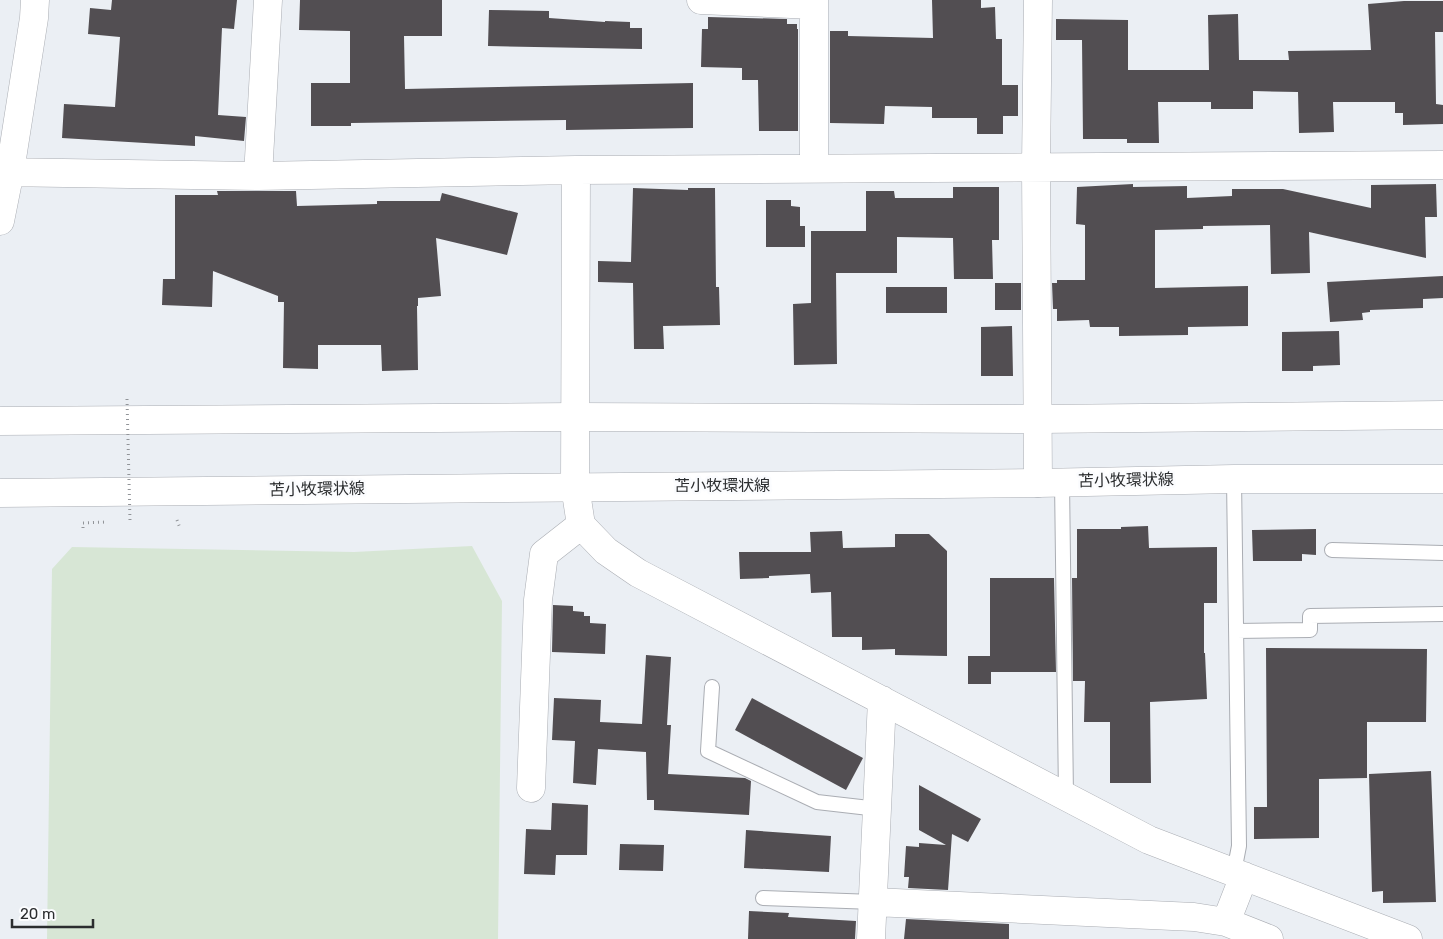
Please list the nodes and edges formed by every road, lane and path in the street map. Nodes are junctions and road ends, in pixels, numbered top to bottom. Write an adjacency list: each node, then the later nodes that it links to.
1 (35, 0): 10 (street)
2 (268, 0): 11 (street)
3 (701, 0): 5 (street)
4 (1038, 0): 7 (street)
5 (814, 3): 8 (street)
6 (1443, 165): 7 (street)
7 (1036, 166): 8 (street); 16 (street)
8 (814, 168): 9 (street)
9 (576, 170): 11 (street); 15 (street)
10 (5, 172): 11 (street); 12 (street)
11 (258, 176)
12 (0, 221)
13 (126, 399): 24 (path, bridge)
14 (1443, 415): 16 (street)
15 (575, 417): 16 (street); 17 (street); 21 (street)
16 (1038, 419): 20 (street)
17 (0, 421)
18 (1234, 479): 19 (street, 苫小牧環状線); 20 (street, 苫小牧環状線); 32 (lane)
19 (1443, 479)
20 (1050, 482): 21 (street, 苫小牧環状線); 36 (lane)
21 (575, 486): 22 (street, 苫小牧環状線); 26 (street)
22 (0, 493)
23 (178, 520): 28 (path)
24 (130, 521)
25 (83, 523): 27 (path)
26 (581, 525): 34 (street); 35 (street)
27 (83, 528)
28 (180, 528)
29 (1332, 550): 30 (lane)
30 (1443, 553)
31 (1443, 614): 32 (lane)
32 (1236, 631): 38 (lane)
33 (712, 687): 37 (lane)
34 (882, 700): 36 (street); 37 (street)
35 (531, 788)
36 (1066, 797): 38 (street)
37 (878, 810): 40 (street)
38 (1239, 874): 41 (street); 45 (street)
39 (763, 898): 40 (lane)
40 (874, 902): 42 (street); 43 (street)
41 (1226, 922): 42 (street); 44 (street)
42 (1194, 928)
43 (871, 939)
44 (1268, 939)
45 (1408, 939)

